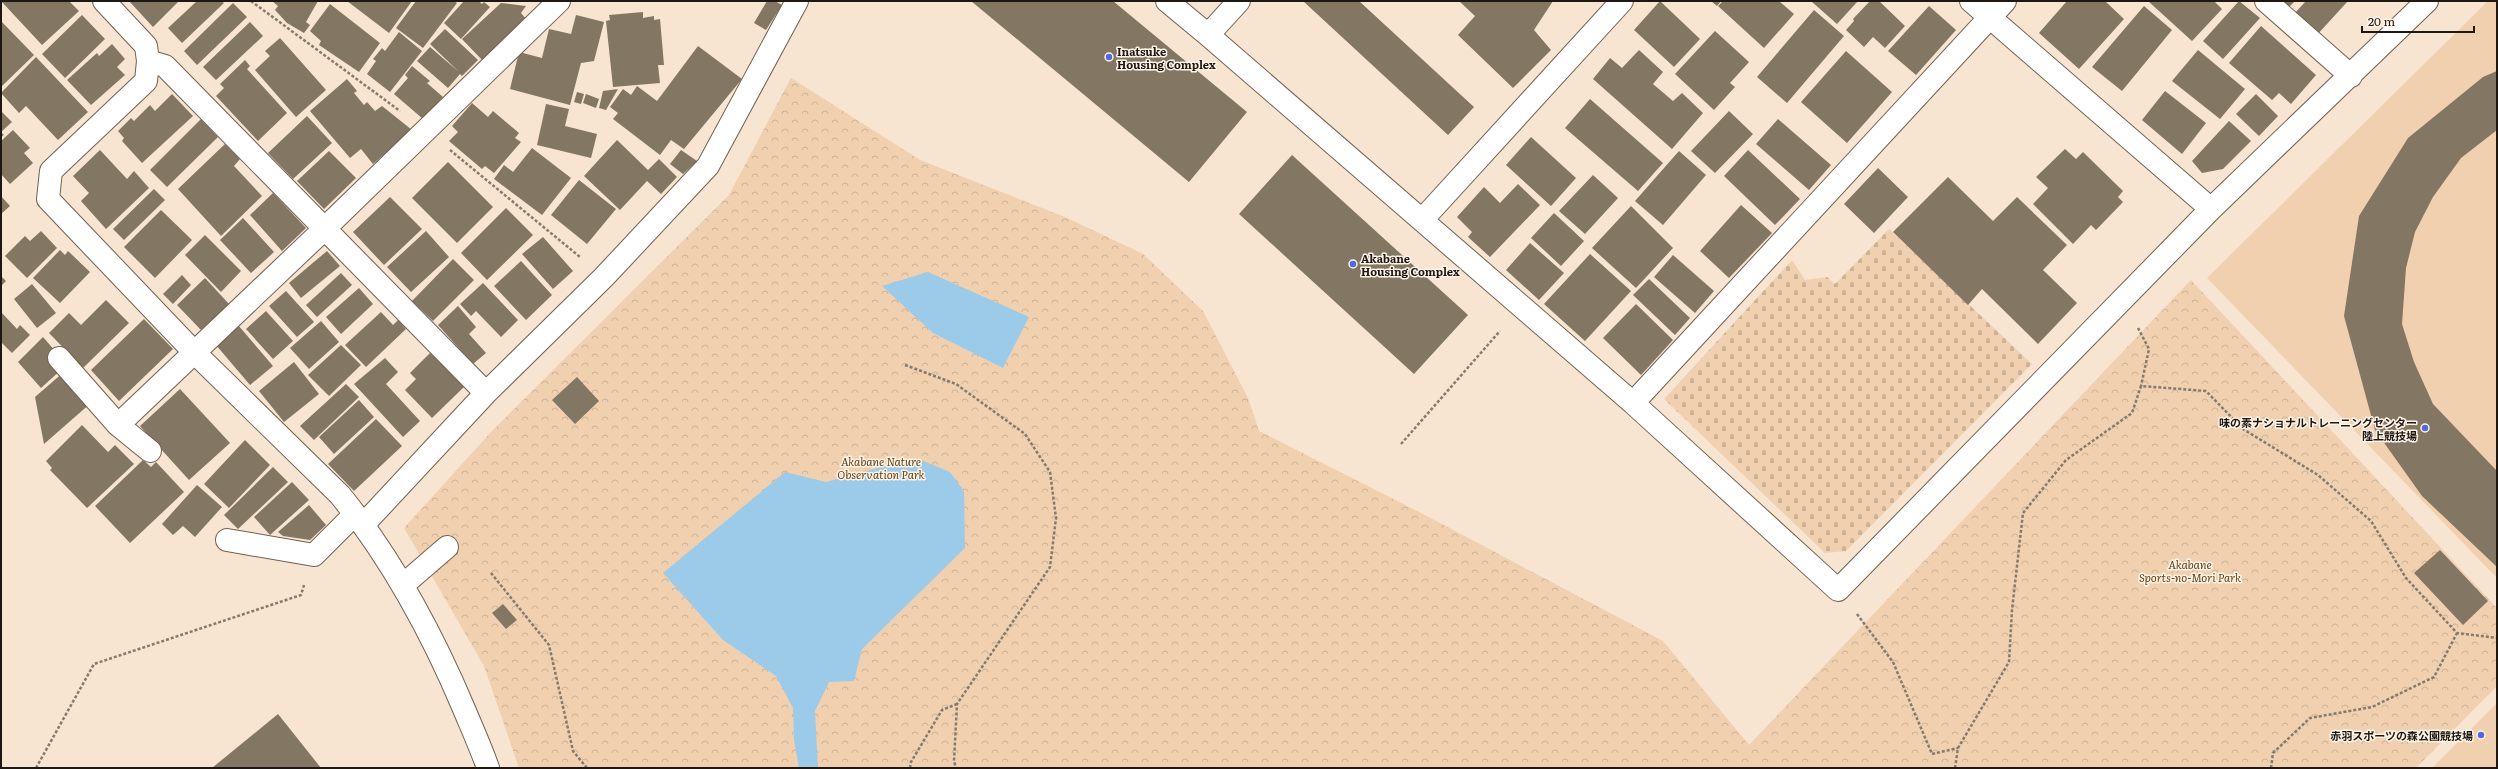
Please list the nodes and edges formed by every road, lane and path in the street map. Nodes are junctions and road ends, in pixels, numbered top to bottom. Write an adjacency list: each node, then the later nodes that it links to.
1 (104, 1): 13 (street)
2 (559, 1): 17 (street)
3 (797, 1): 24 (street)
4 (1166, 1): 12 (street)
5 (1239, 1): 12 (street)
6 (1622, 1): 16 (street)
7 (1971, 1): 11 (street)
8 (2005, 1): 11 (street)
9 (2266, 1): 14 (street)
10 (2427, 1): 14 (street)
11 (1990, 17): 15 (street); 25 (street)
12 (1208, 35): 16 (street)
13 (148, 61): 17 (street); 20 (street)
14 (2351, 76): 15 (street)
15 (2211, 209): 18 (street)
16 (1422, 220): 25 (street)
17 (326, 228): 20 (street); 24 (street)
18 (2123, 300): 23 (path); 35 (street)
19 (1500, 331): 27 (path)
20 (195, 353): 26 (street); 29 (street)
21 (59, 358): 26 (street)
22 (905, 365): 38 (path)
23 (2141, 386): 36 (path); 39 (path)
24 (486, 393): 29 (street)
25 (1633, 403): 35 (street)
26 (118, 425): 28 (street)
27 (1401, 444)
28 (150, 451)
29 (359, 520): 32 (street); 34 (street)
30 (227, 540): 32 (street)
31 (447, 547): 34 (street)
32 (314, 555): 40 (path)
33 (491, 573): 42 (path)
34 (403, 586): 41 (street)
35 (1838, 590): 39 (path)
36 (2457, 633): 37 (path); 46 (path)
37 (2497, 638)
38 (957, 704): 43 (path); 44 (path)
39 (1958, 748): 45 (path)
40 (36, 768)
41 (488, 768)
42 (587, 768)
43 (910, 768)
44 (956, 768)
45 (1955, 768)
46 (2271, 768)

